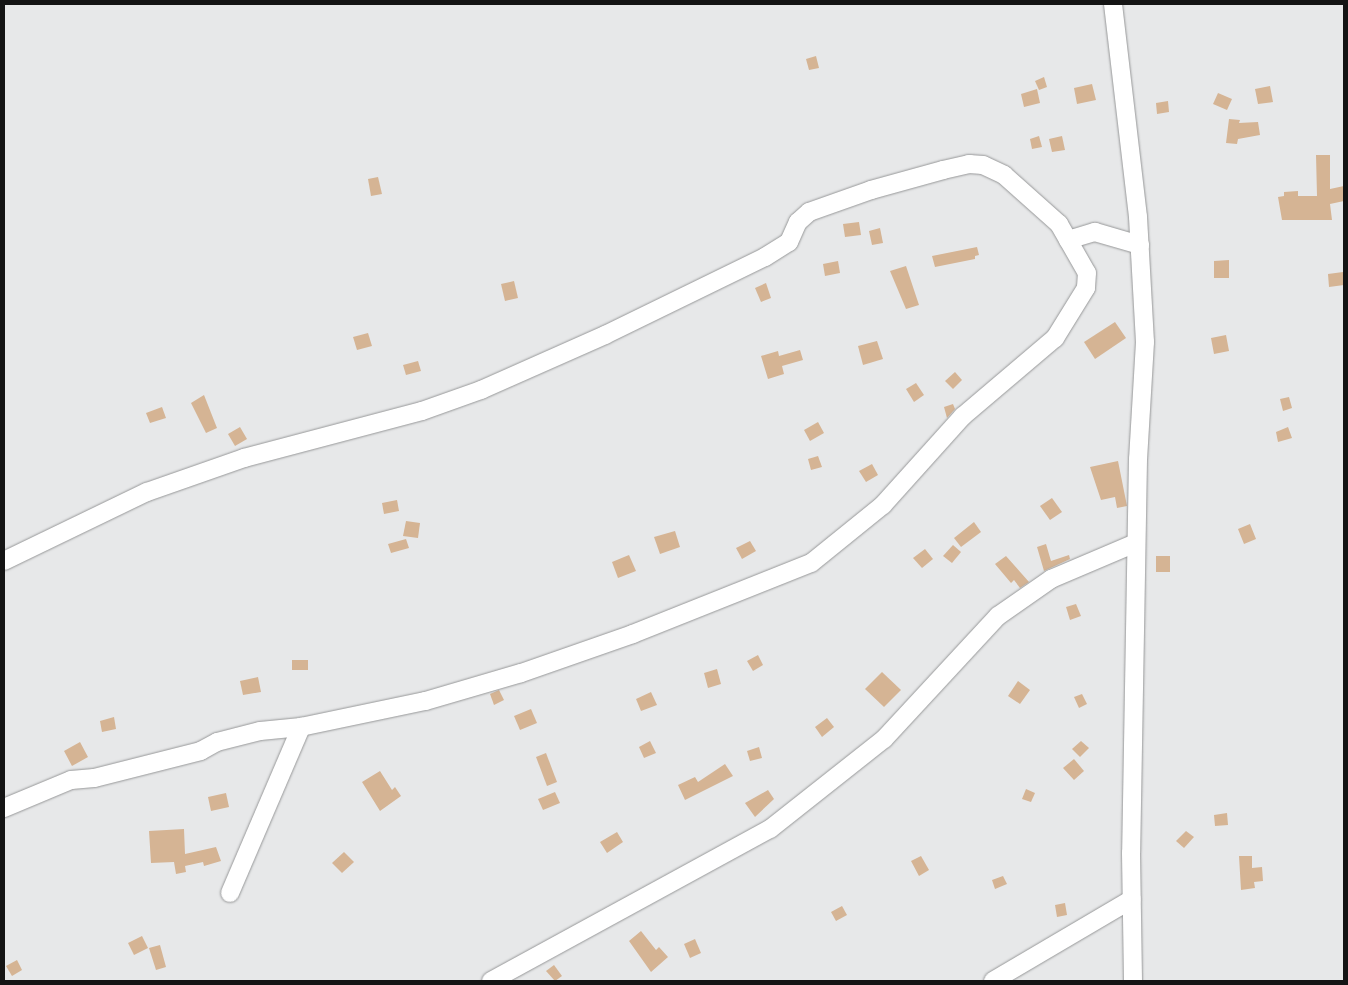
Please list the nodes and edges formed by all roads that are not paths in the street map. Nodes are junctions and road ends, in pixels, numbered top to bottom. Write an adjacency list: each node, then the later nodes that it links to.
1 (1113, 4): 3 (street)
2 (1068, 240): 3 (street); 5 (street); 6 (street)
3 (1140, 245): 4 (street)
4 (1136, 543): 9 (street); 10 (street)
5 (4, 561)
6 (301, 727): 7 (street); 8 (street)
7 (4, 808)
8 (230, 893)
9 (1132, 900): 11 (street); 12 (street)
10 (491, 981)
11 (993, 981)
12 (1133, 981)

